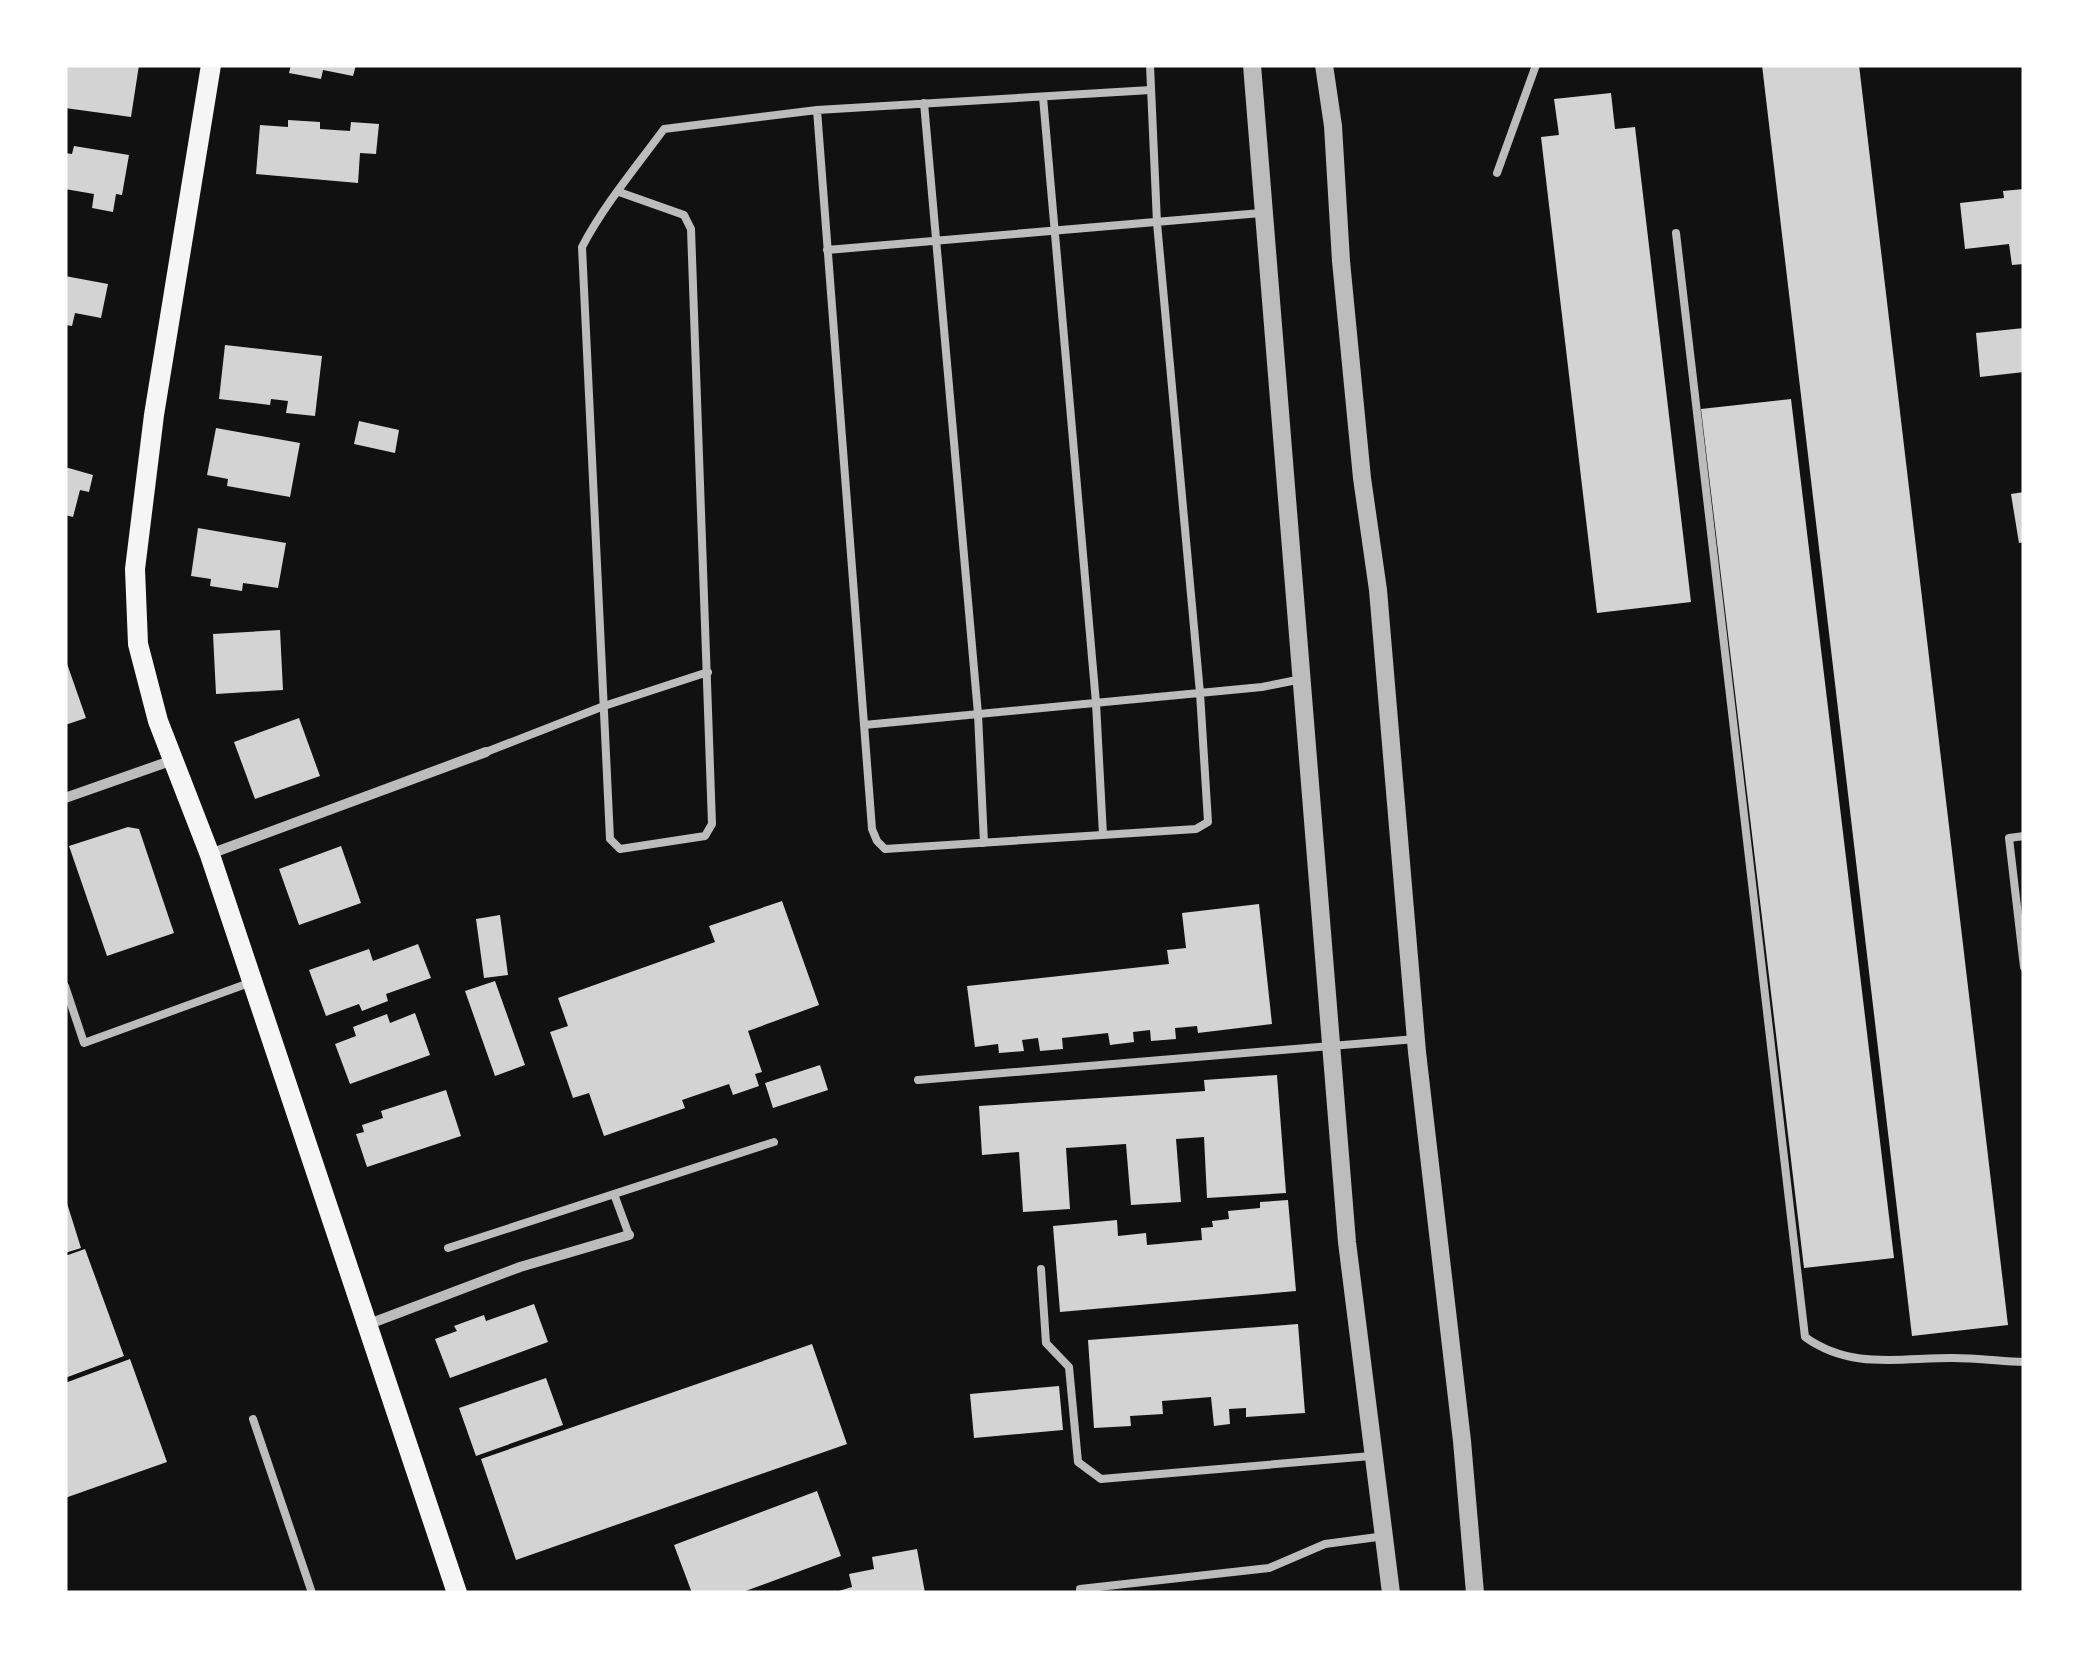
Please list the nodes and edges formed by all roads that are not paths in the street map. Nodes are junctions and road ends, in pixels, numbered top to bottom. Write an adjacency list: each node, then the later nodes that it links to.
1 (211, 65): 26 (main road)
2 (1150, 65): 6 (lane)
3 (1252, 65): 12 (street)
4 (1324, 65): 35 (street)
5 (1536, 65): 10 (lane)
6 (1150, 90): 7 (lane); 13 (lane)
7 (1043, 96): 8 (lane); 14 (lane)
8 (924, 104): 9 (lane); 16 (lane)
9 (816, 110): 11 (lane); 17 (lane)
10 (1497, 173)
11 (619, 192): 18 (lane); 22 (lane)
12 (1264, 213): 13 (lane); 19 (street)
13 (1157, 223): 14 (lane); 20 (lane)
14 (1053, 232): 16 (lane); 21 (lane)
15 (1676, 232): 44 (lane)
16 (937, 241): 17 (lane); 23 (lane)
17 (827, 250): 24 (lane)
18 (708, 672): 22 (lane); 22 (lane)
19 (1302, 679): 20 (lane); 36 (street)
20 (1200, 693): 21 (lane); 28 (lane)
21 (1096, 703): 23 (lane); 28 (lane)
22 (604, 706): 25 (lane)
23 (978, 714): 24 (lane); 30 (lane)
24 (864, 725): 30 (lane)
25 (486, 752): 31 (street)
26 (174, 760): 27 (street); 31 (main road)
27 (65, 798)
28 (1103, 835): 30 (lane)
29 (2024, 836): 32 (lane)
30 (984, 843)
31 (210, 854): 33 (main road)
32 (2024, 967)
33 (253, 982): 34 (lane); 43 (main road)
34 (65, 986)
35 (1416, 1039): 36 (lane); 52 (street)
36 (1332, 1047): 37 (lane); 46 (street)
37 (918, 1080)
38 (774, 1142): 39 (lane)
39 (614, 1194): 40 (lane); 41 (lane)
40 (629, 1235): 43 (street)
41 (448, 1248)
42 (1041, 1269): 46 (lane)
43 (368, 1324): 49 (main road)
44 (2024, 1362)
45 (253, 1420): 50 (lane)
46 (1376, 1456): 47 (street)
47 (1385, 1536): 48 (lane); 51 (street)
48 (1080, 1589)
49 (454, 1592)
50 (312, 1593)
51 (1391, 1593)
52 (1475, 1593)

